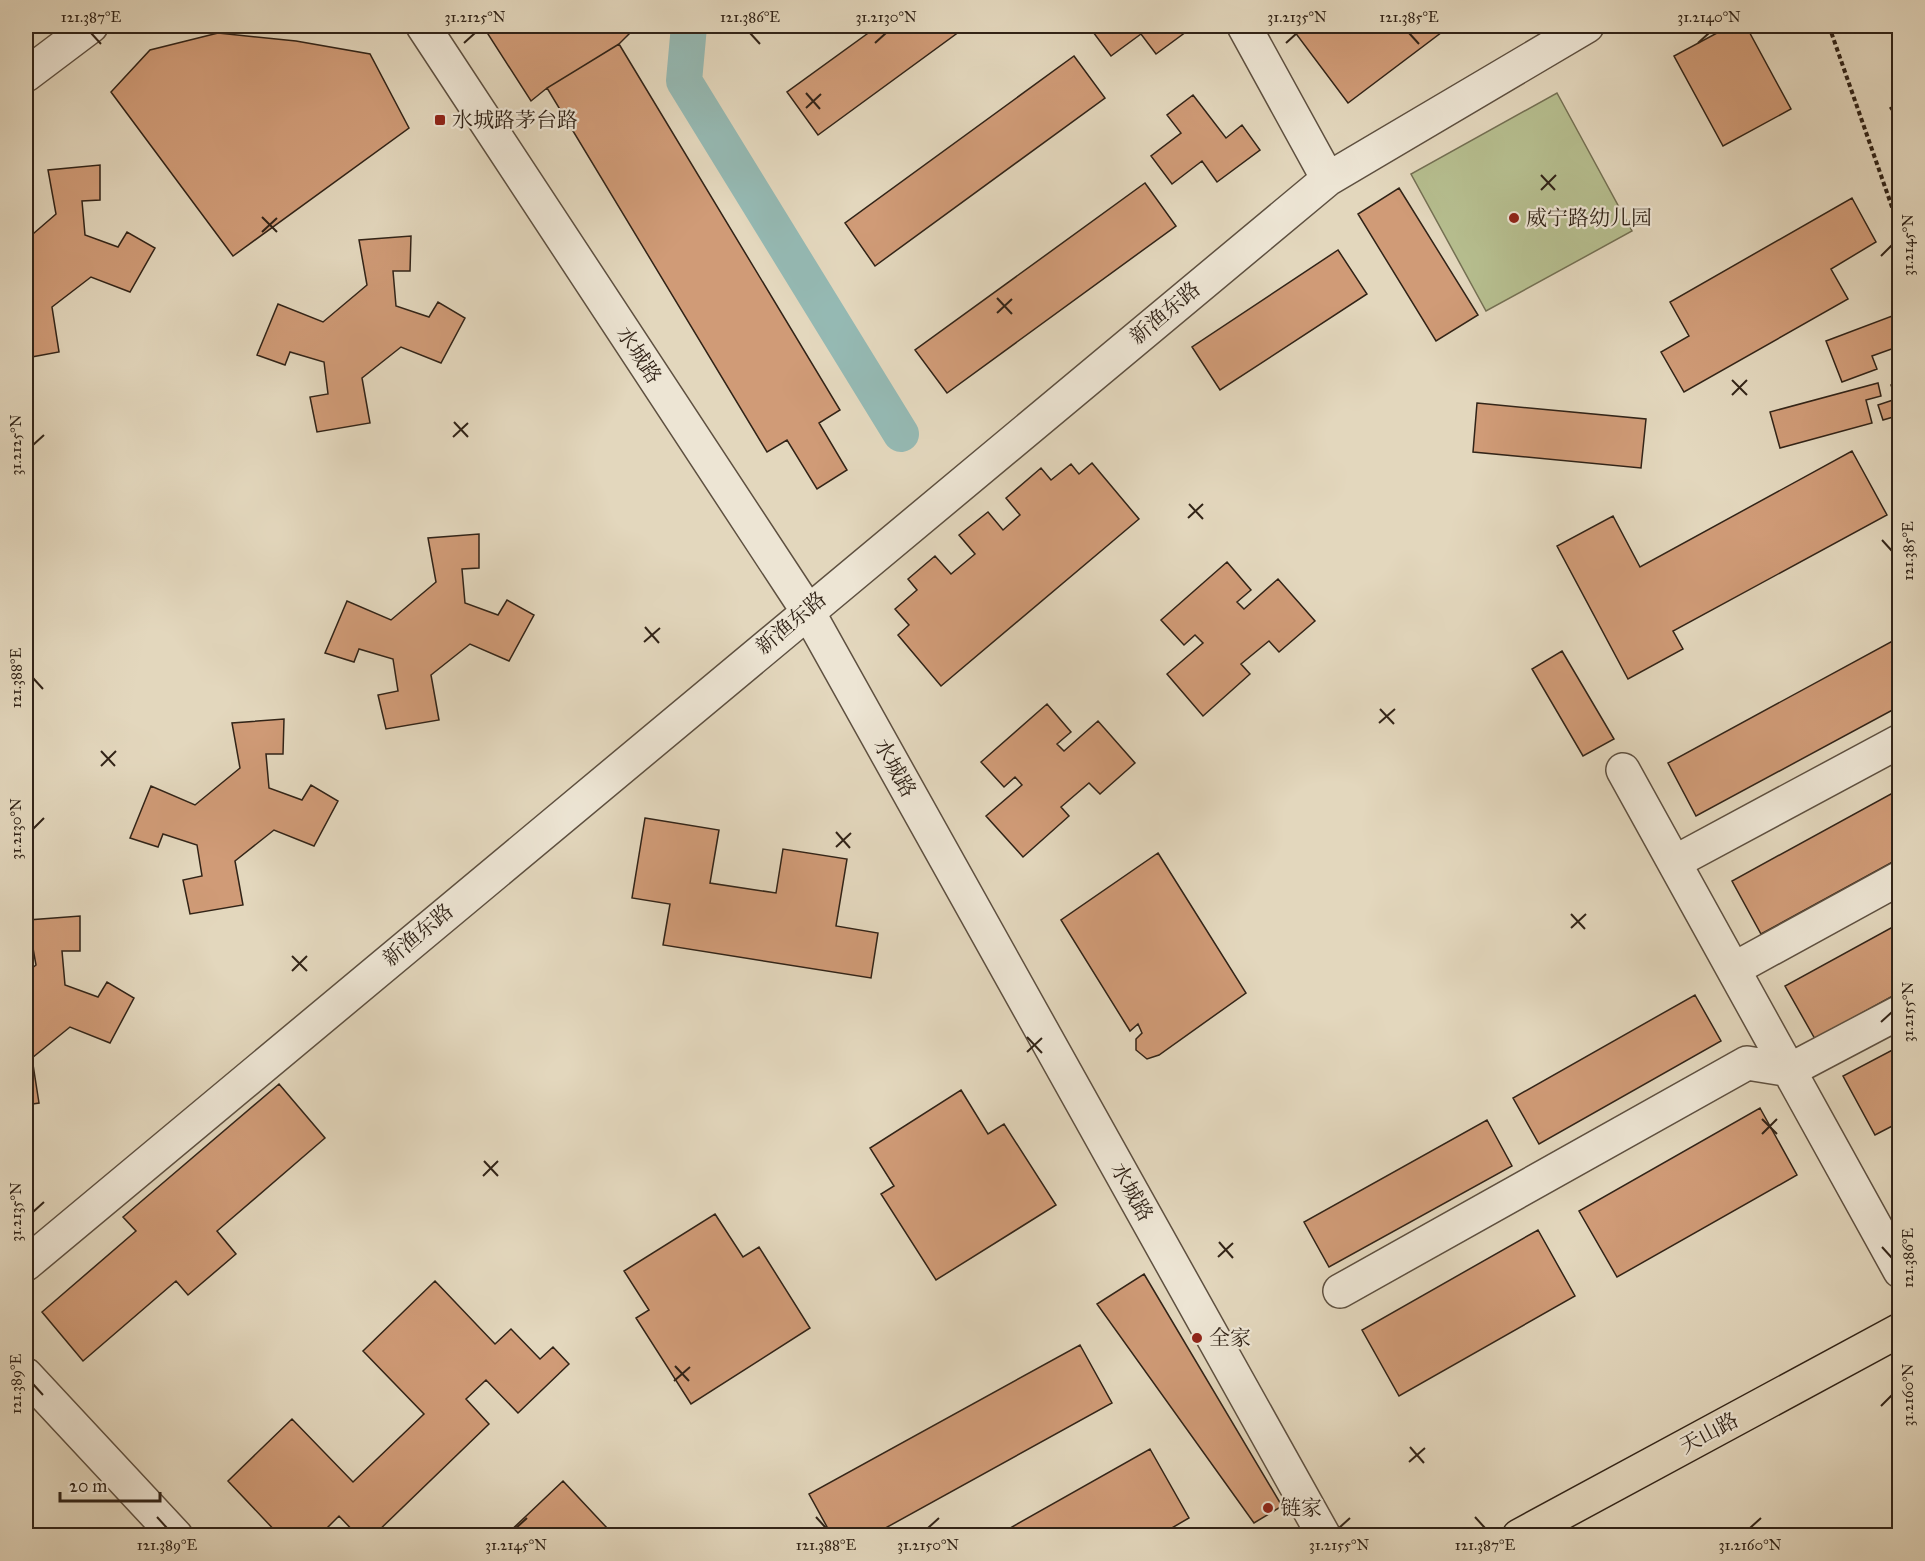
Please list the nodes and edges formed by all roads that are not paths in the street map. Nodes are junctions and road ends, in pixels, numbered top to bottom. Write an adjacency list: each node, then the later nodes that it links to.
1 (91, 26): 5 (street)
2 (423, 26): 7 (street, 水城路)
3 (1244, 26): 6 (street)
4 (1587, 26): 6 (street, 新渔东路)
5 (26, 75)
6 (1328, 179): 7 (street, 新渔东路)
7 (807, 610): 15 (street, 新渔东路); 21 (street, 水城路)
8 (1899, 741): 10 (street)
9 (1623, 770): 10 (street)
10 (1675, 862): 12 (street)
11 (1899, 878): 12 (street)
12 (1734, 969): 14 (street)
13 (1899, 1012): 14 (street)
14 (1790, 1070): 16 (street); 17 (street)
15 (26, 1264)
16 (1899, 1271)
17 (1340, 1291)
18 (1899, 1330): 22 (main road, 天山路)
19 (26, 1375): 20 (street)
20 (176, 1536)
21 (1324, 1536)
22 (1519, 1536)

